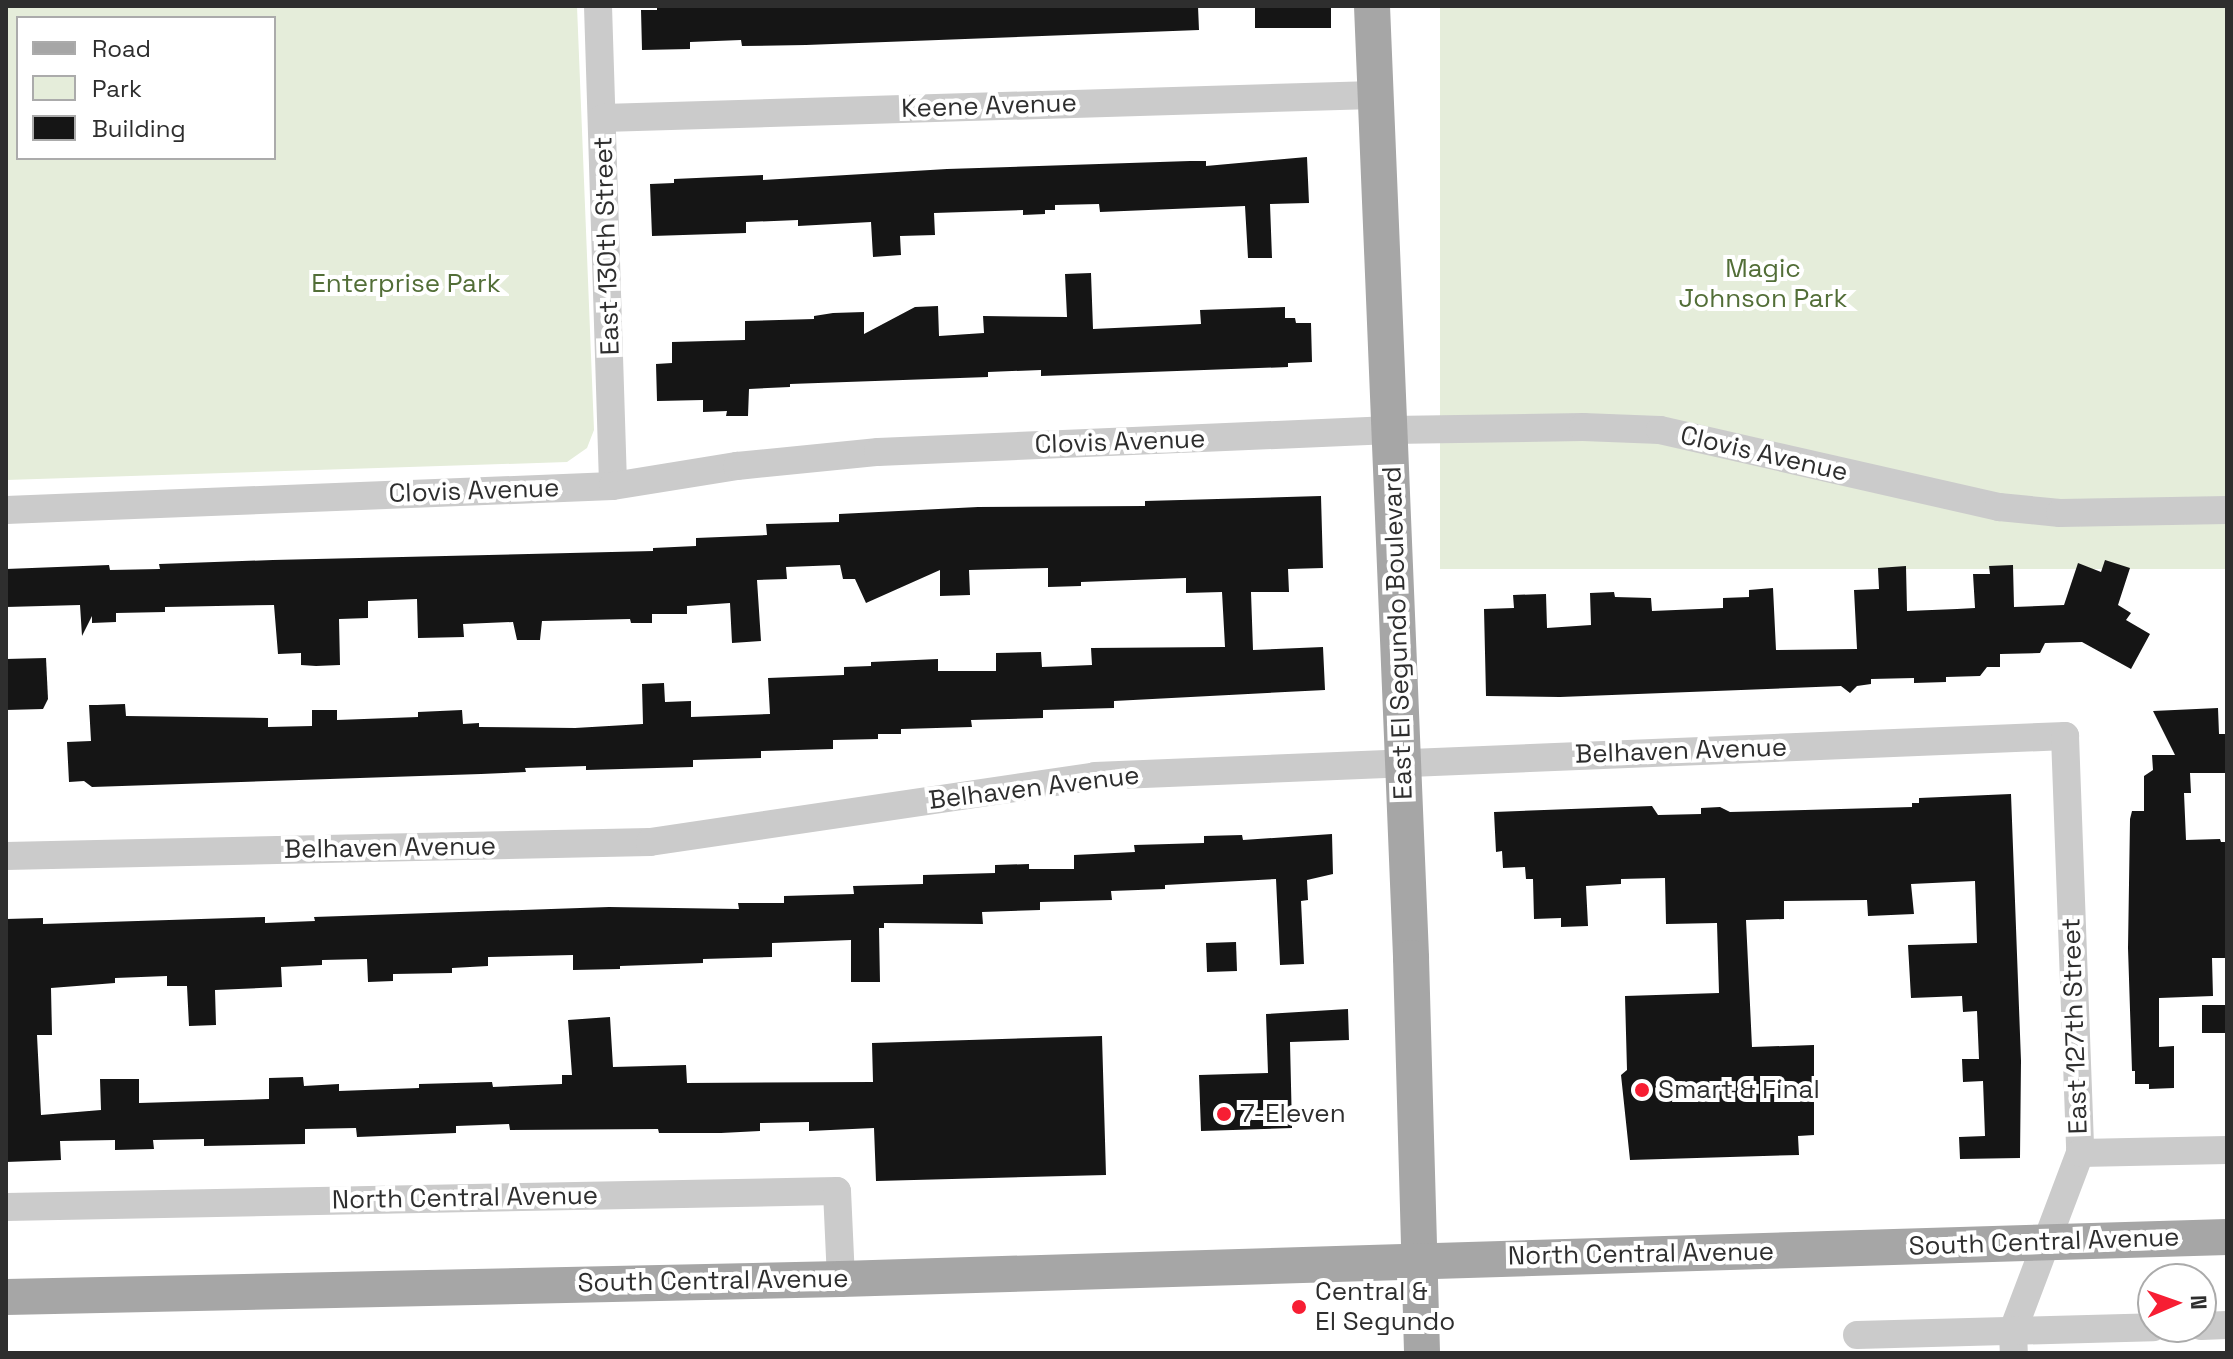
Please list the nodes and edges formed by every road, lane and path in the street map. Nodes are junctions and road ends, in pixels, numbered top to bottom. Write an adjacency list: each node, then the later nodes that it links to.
1 (598, 6): 4 (street, East 130th Street)
2 (1372, 6): 3 (main road, East El Segundo Boulevard)
3 (1375, 95): 4 (street, Keene Avenue); 5 (main road, East El Segundo Boulevard)
4 (603, 118): 6 (street, East 130th Street)
5 (1391, 430): 6 (street, Clovis Avenue); 8 (street, Clovis Avenue); 10 (main road, East El Segundo Boulevard)
6 (613, 486): 7 (street, Clovis Avenue)
7 (6, 510)
8 (2227, 510)
9 (2065, 736): 10 (street, Belhaven Avenue); 13 (street, East 127th Street)
10 (1403, 762): 11 (street, Belhaven Avenue); 18 (main road, East El Segundo Boulevard)
11 (6, 856)
12 (2227, 1150): 13 (street)
13 (2080, 1153): 16 (street, East 127th Street)
14 (6, 1207): 19 (street, North Central Avenue)
15 (2227, 1237): 16 (main road, South Central Avenue)
16 (2048, 1242): 17 (main road, South Central Avenue); 23 (street, East 127th Street)
17 (1861, 1248): 18 (main road, North Central Avenue)
18 (1420, 1260): 19 (main road, South Central Avenue); 24 (main road, East El Segundo Boulevard)
19 (841, 1279): 20 (main road, South Central Avenue)
20 (6, 1297)
21 (2137, 1329): 23 (street)
22 (1857, 1335): 23 (street)
23 (2014, 1342)
24 (1422, 1353)

